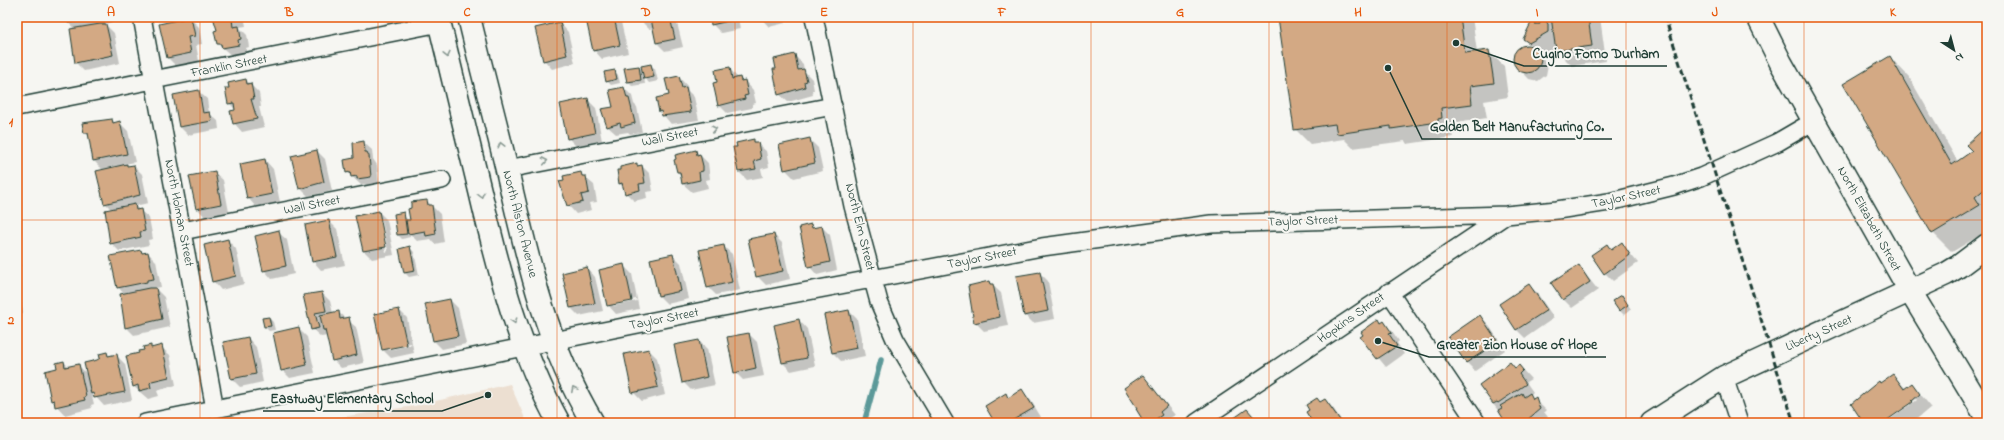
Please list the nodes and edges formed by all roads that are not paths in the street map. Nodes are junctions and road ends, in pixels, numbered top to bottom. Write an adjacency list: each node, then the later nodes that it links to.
1 (142, 17): 6 (street, North Holman Street)
2 (814, 17): 7 (street, North Elm Street)
3 (1758, 17): 9 (main road, North Elizabeth Street)
4 (472, 18): 10 (main road, North Alston Avenue, one-way to 4)
5 (439, 20): 6 (street, Franklin Street); 19 (main road, one-way to 19)
6 (154, 81): 8 (street, Franklin Street); 13 (street, North Holman Street)
7 (833, 106): 10 (street, Wall Street, one-way to 7); 15 (street, North Elm Street)
8 (17, 107)
9 (1814, 121): 12 (street, Taylor Street); 16 (main road, North Elizabeth Street)
10 (507, 169): 18 (main road, North Alston Avenue)
11 (442, 180): 13 (street, Wall Street)
12 (1506, 215): 15 (street, Taylor Street); 17 (street, Hopkins Street)
13 (182, 231): 21 (street, North Holman Street)
14 (1987, 245): 16 (main road, Liberty Street)
15 (873, 279): 18 (street, Taylor Street); 26 (street, North Elm Street)
16 (1910, 291): 20 (main road, Liberty Street); 22 (main road, North Elizabeth Street)
17 (1389, 292): 27 (street, Hopkins Street); 28 (street)
18 (553, 341): 19 (street, Taylor Street); 25 (main road, North Alston Avenue, one-way to 18)
19 (523, 347): 21 (street, Taylor Street); 24 (main road)
20 (1724, 377): 29 (main road, Liberty Street); 30 (street)
21 (215, 409): 23 (street, Taylor Street)
22 (1987, 418)
23 (145, 423)
24 (559, 423)
25 (593, 423)
26 (945, 423)
27 (1196, 423)
28 (1477, 423)
29 (1652, 423)
30 (1738, 423)

